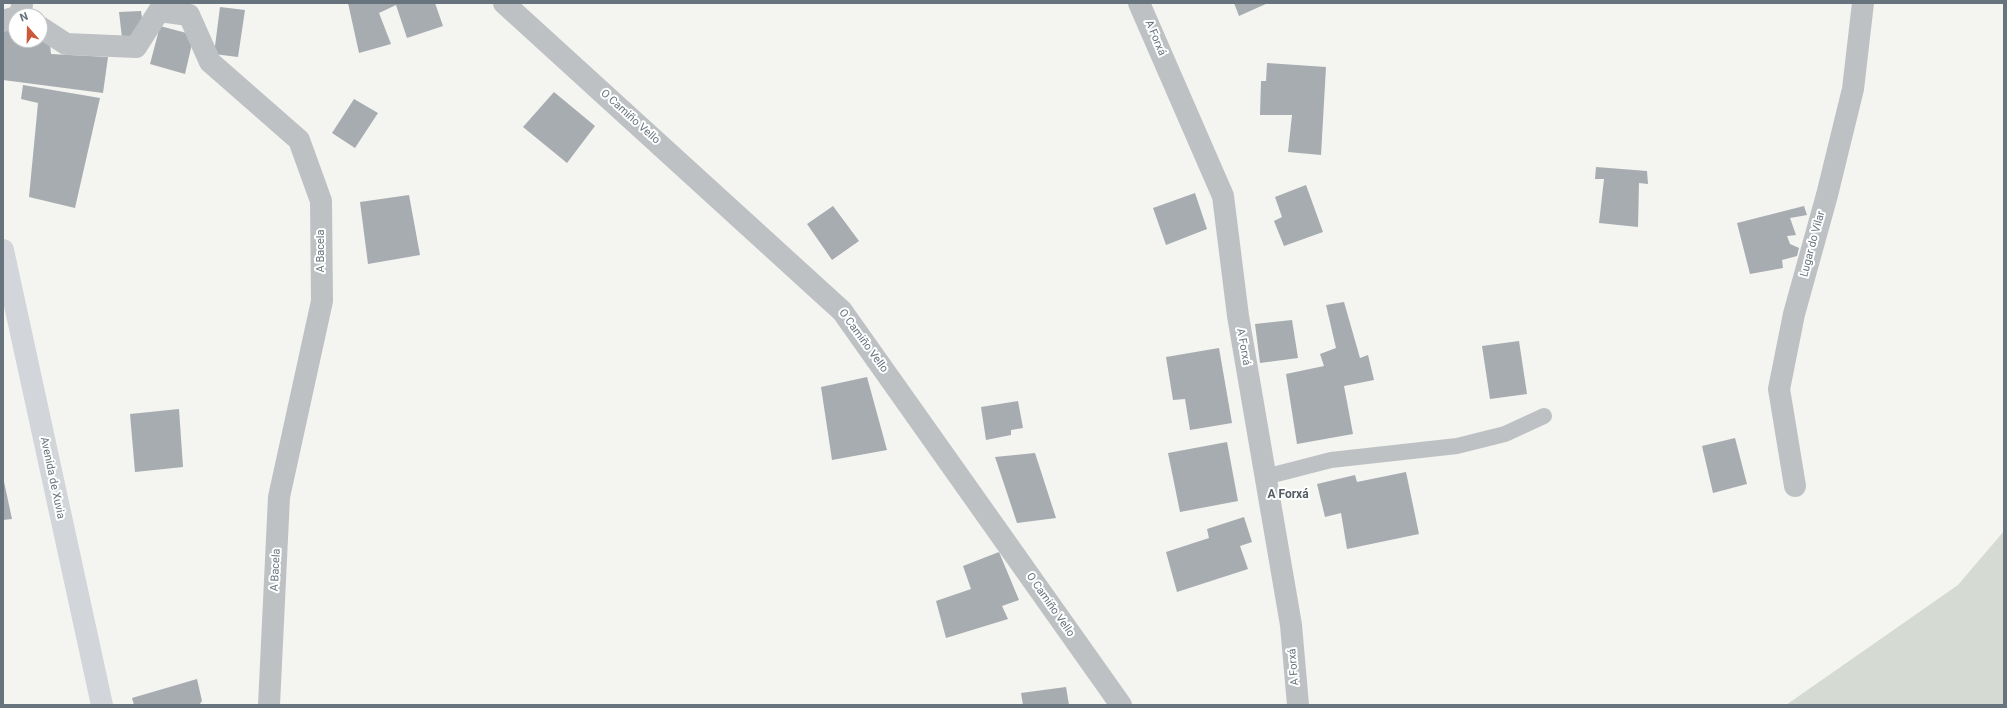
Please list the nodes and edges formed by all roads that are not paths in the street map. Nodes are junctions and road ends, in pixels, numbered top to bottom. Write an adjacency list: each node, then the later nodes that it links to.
1 (504, 3): 11 (street, O Camiño Vello)
2 (1139, 3): 7 (street, A Forxá)
3 (1863, 3): 8 (street, Lugar do Vilar)
4 (48, 32): 10 (street, A Bacela)
5 (3, 250): 9 (main road, Avenida de Xuvia)
6 (1544, 416): 7 (lane)
7 (1265, 478): 12 (street, A Forxá)
8 (1795, 486)
9 (102, 705)
10 (269, 705)
11 (1121, 705)
12 (1298, 705)

